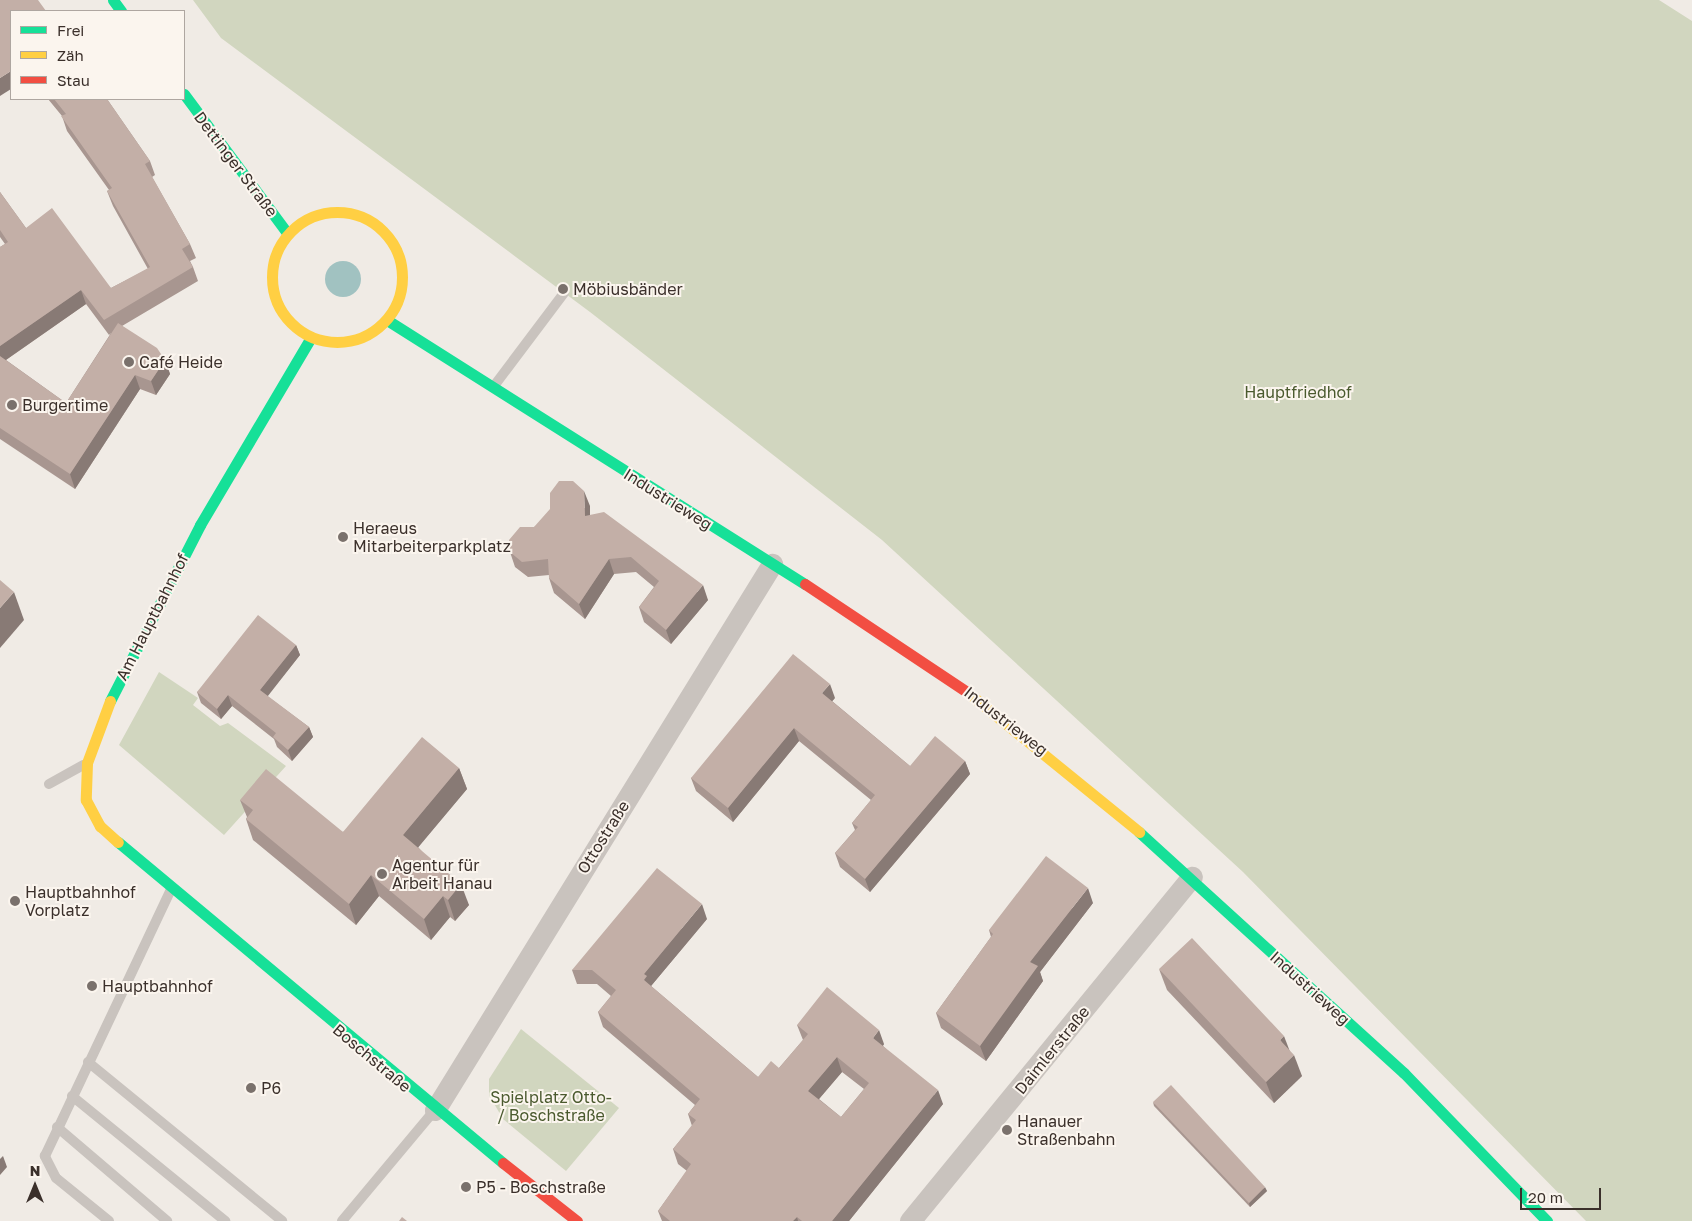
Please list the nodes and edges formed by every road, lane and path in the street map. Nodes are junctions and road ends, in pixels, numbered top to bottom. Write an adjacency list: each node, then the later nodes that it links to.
1 (185, 95): 2 (street, Dettinger Straße)
2 (288, 234): 4 (street); 5 (street)
3 (564, 293): 6 (lane)
4 (387, 320): 5 (street); 6 (street, Industrieweg)
5 (311, 337): 8 (street, Am Hauptbahnhof)
6 (494, 387): 7 (street, Industrieweg)
7 (772, 564): 10 (street, Industrieweg); 14 (street, Ottostraße)
8 (87, 763): 9 (lane); 11 (street, Am Hauptbahnhof)
9 (49, 784)
10 (1192, 878): 22 (street, Daimlerstraße); 23 (street, Industrieweg)
11 (171, 889): 12 (lane); 14 (street, Boschstraße)
12 (88, 1062): 13 (lane); 19 (lane)
13 (72, 1096): 15 (lane); 18 (lane)
14 (434, 1110): 20 (lane); 21 (street, Boschstraße)
15 (57, 1127): 16 (lane); 17 (lane)
16 (109, 1221)
17 (168, 1221)
18 (225, 1221)
19 (282, 1221)
20 (342, 1221)
21 (577, 1221)
22 (910, 1221)
23 (1547, 1221)

